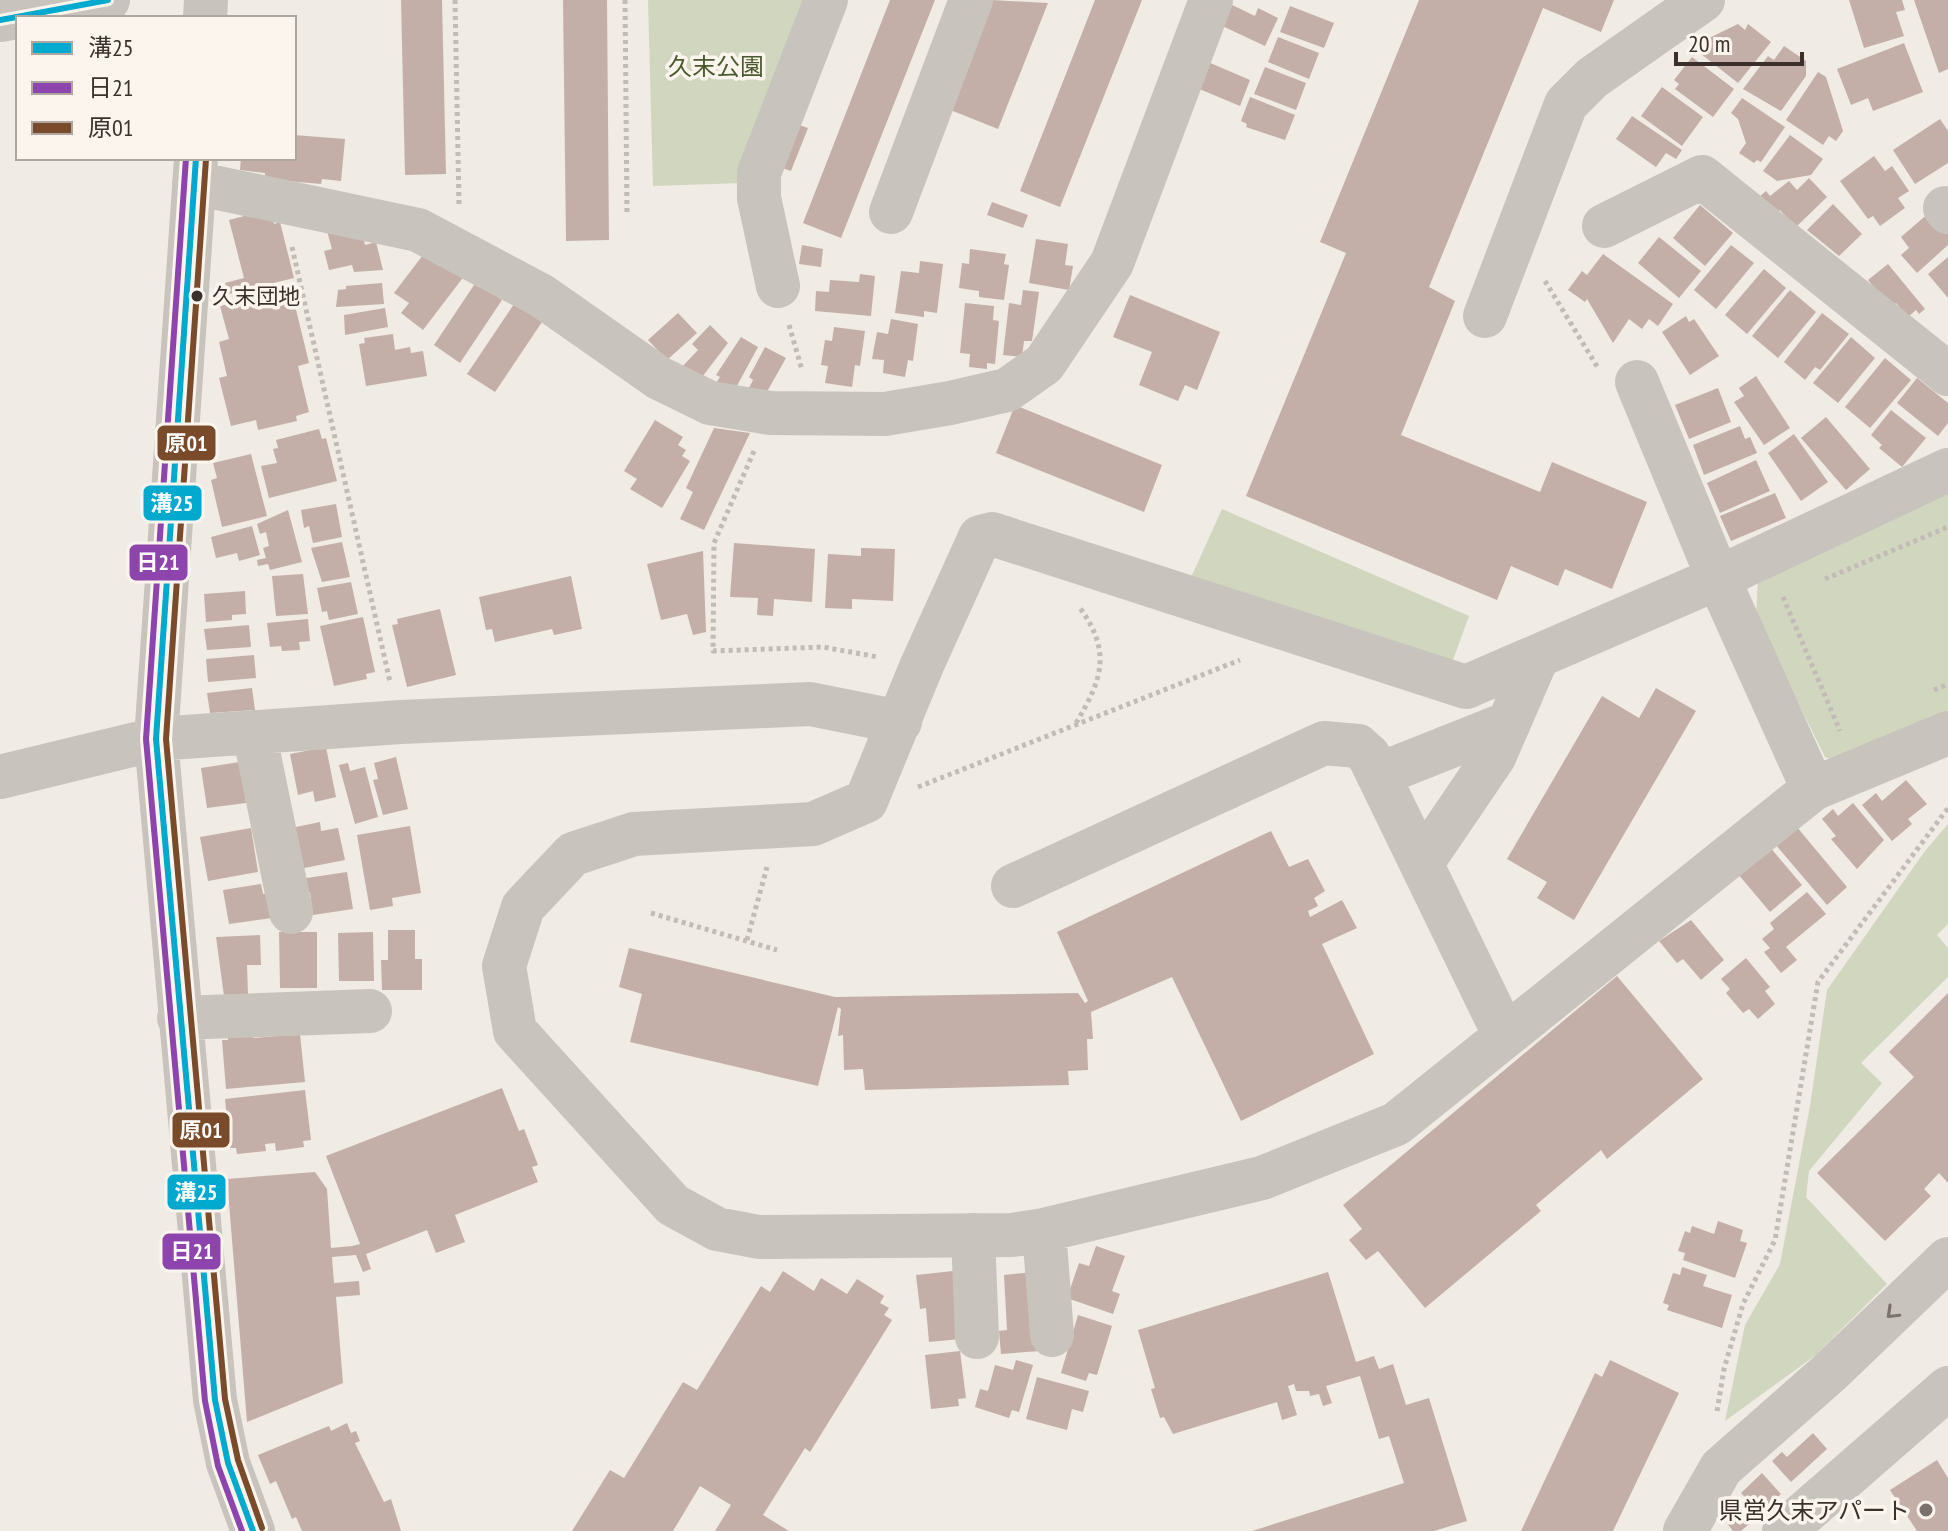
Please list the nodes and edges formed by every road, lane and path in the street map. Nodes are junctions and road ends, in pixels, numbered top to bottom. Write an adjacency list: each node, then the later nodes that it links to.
1 (108, 0): 8 (street)
2 (455, 0): 14 (path)
3 (625, 0): 12 (path)
4 (826, 0): 16 (street)
5 (971, 0): 11 (street)
6 (1211, 0): 20 (street)
7 (1703, 0): 17 (street)
8 (22, 16)
9 (195, 171): 10 (street); 39 (street)
10 (281, 199): 14 (street); 32 (path)
11 (891, 212)
12 (627, 216)
13 (1604, 226): 18 (street)
14 (460, 250): 20 (street)
15 (1537, 267): 19 (path)
16 (778, 286): 20 (path)
17 (1485, 316)
18 (1948, 374)
19 (1619, 377): 23 (street)
20 (779, 413): 31 (path)
21 (1948, 470): 23 (street)
22 (1948, 527): 24 (path)
23 (1718, 578): 28 (street); 30 (street)
24 (1811, 586)
25 (1797, 591): 26 (path)
26 (1783, 597): 28 (path); 37 (path)
27 (1072, 598): 34 (path)
28 (1736, 617): 43 (street)
29 (1252, 655): 34 (path)
30 (1537, 658): 31 (street); 35 (street)
31 (922, 665): 33 (street)
32 (387, 672)
33 (900, 722): 36 (street); 56 (street)
34 (1075, 723): 42 (path)
35 (1509, 723): 40 (street); 46 (street)
36 (254, 732): 39 (street); 48 (street)
37 (1841, 732)
38 (1948, 733): 43 (street)
39 (156, 739): 41 (street); 53 (street)
40 (1378, 775): 46 (street); 47 (street)
41 (0, 777)
42 (913, 789)
43 (1813, 789): 54 (street)
44 (1948, 808): 61 (path)
45 (771, 854): 50 (path)
46 (1422, 863): 54 (street)
47 (1013, 886)
48 (291, 912)
49 (651, 913): 50 (path)
50 (747, 940): 51 (path)
51 (777, 950)
52 (370, 1011): 53 (street)
53 (179, 1018): 62 (street)
54 (1505, 1036): 55 (street)
55 (1044, 1230): 56 (street); 58 (street)
56 (973, 1235): 59 (street)
57 (1948, 1259): 61 (street, one-way to 61)
58 (1052, 1335)
59 (977, 1337)
60 (1948, 1388): 64 (street)
61 (1721, 1468): 63 (street)
62 (253, 1531)
63 (1685, 1531)
64 (1784, 1531)

